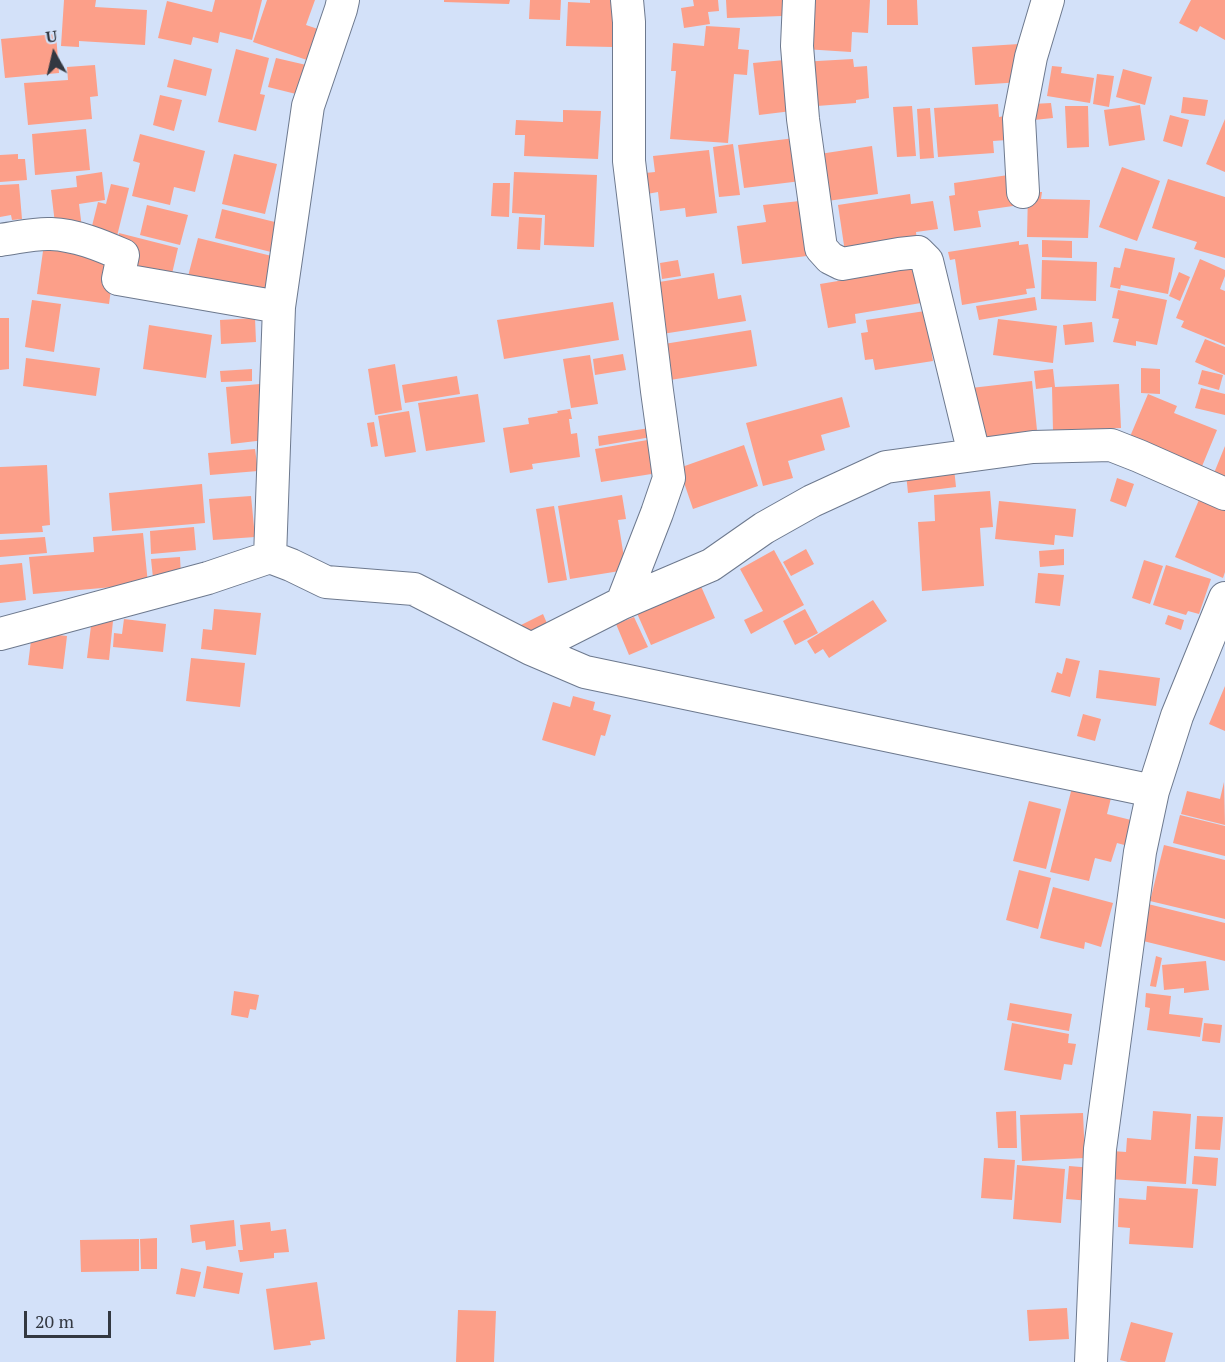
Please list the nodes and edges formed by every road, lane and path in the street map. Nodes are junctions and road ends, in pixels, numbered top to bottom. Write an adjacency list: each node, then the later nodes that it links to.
1 (342, 0): 7 (street)
2 (627, 0): 12 (street)
3 (799, 0): 8 (street)
4 (1048, 0): 5 (street)
5 (1023, 192)
6 (0, 240): 7 (street)
7 (279, 307): 10 (street)
8 (974, 454): 9 (street); 12 (street)
9 (1225, 494)
10 (270, 557): 13 (street); 14 (street)
11 (1225, 598): 15 (street)
12 (622, 603): 14 (street)
13 (0, 634)
14 (531, 649): 15 (street)
15 (1153, 791): 16 (street)
16 (1090, 1362)

